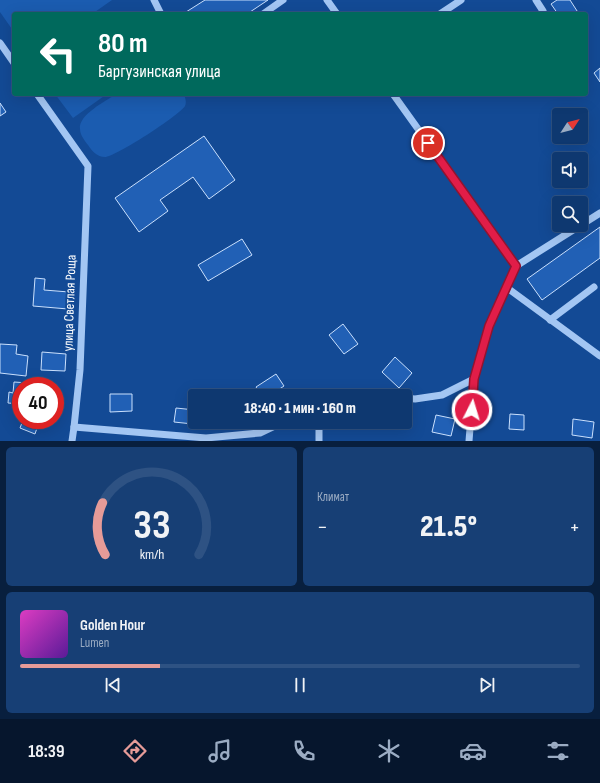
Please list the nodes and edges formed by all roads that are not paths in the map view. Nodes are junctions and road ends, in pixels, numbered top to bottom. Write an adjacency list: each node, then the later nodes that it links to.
1 (154, 0): 7 (street)
2 (283, 0): 8 (street)
3 (328, 0): 9 (street)
4 (461, 0): 10 (street)
5 (536, 0): 6 (street)
6 (543, 11)
7 (160, 12)
8 (266, 12)
9 (336, 12)
10 (443, 12)
11 (0, 43): 12 (street)
12 (12, 60)
13 (38, 96): 23 (street, улица Светлая Роща)
14 (394, 96): 16 (street)
15 (600, 213): 16 (street)
16 (516, 266): 17 (street)
17 (506, 287): 19 (street); 21 (street)
18 (594, 287): 19 (street)
19 (550, 320): 20 (street)
20 (600, 356)
21 (474, 379): 22 (street); 28 (street)
22 (412, 399)
23 (74, 427): 24 (street); 26 (street, улица Светлая Роща)
24 (268, 429)
25 (319, 429): 27 (street)
26 (72, 441)
27 (319, 441)
28 (469, 441)

